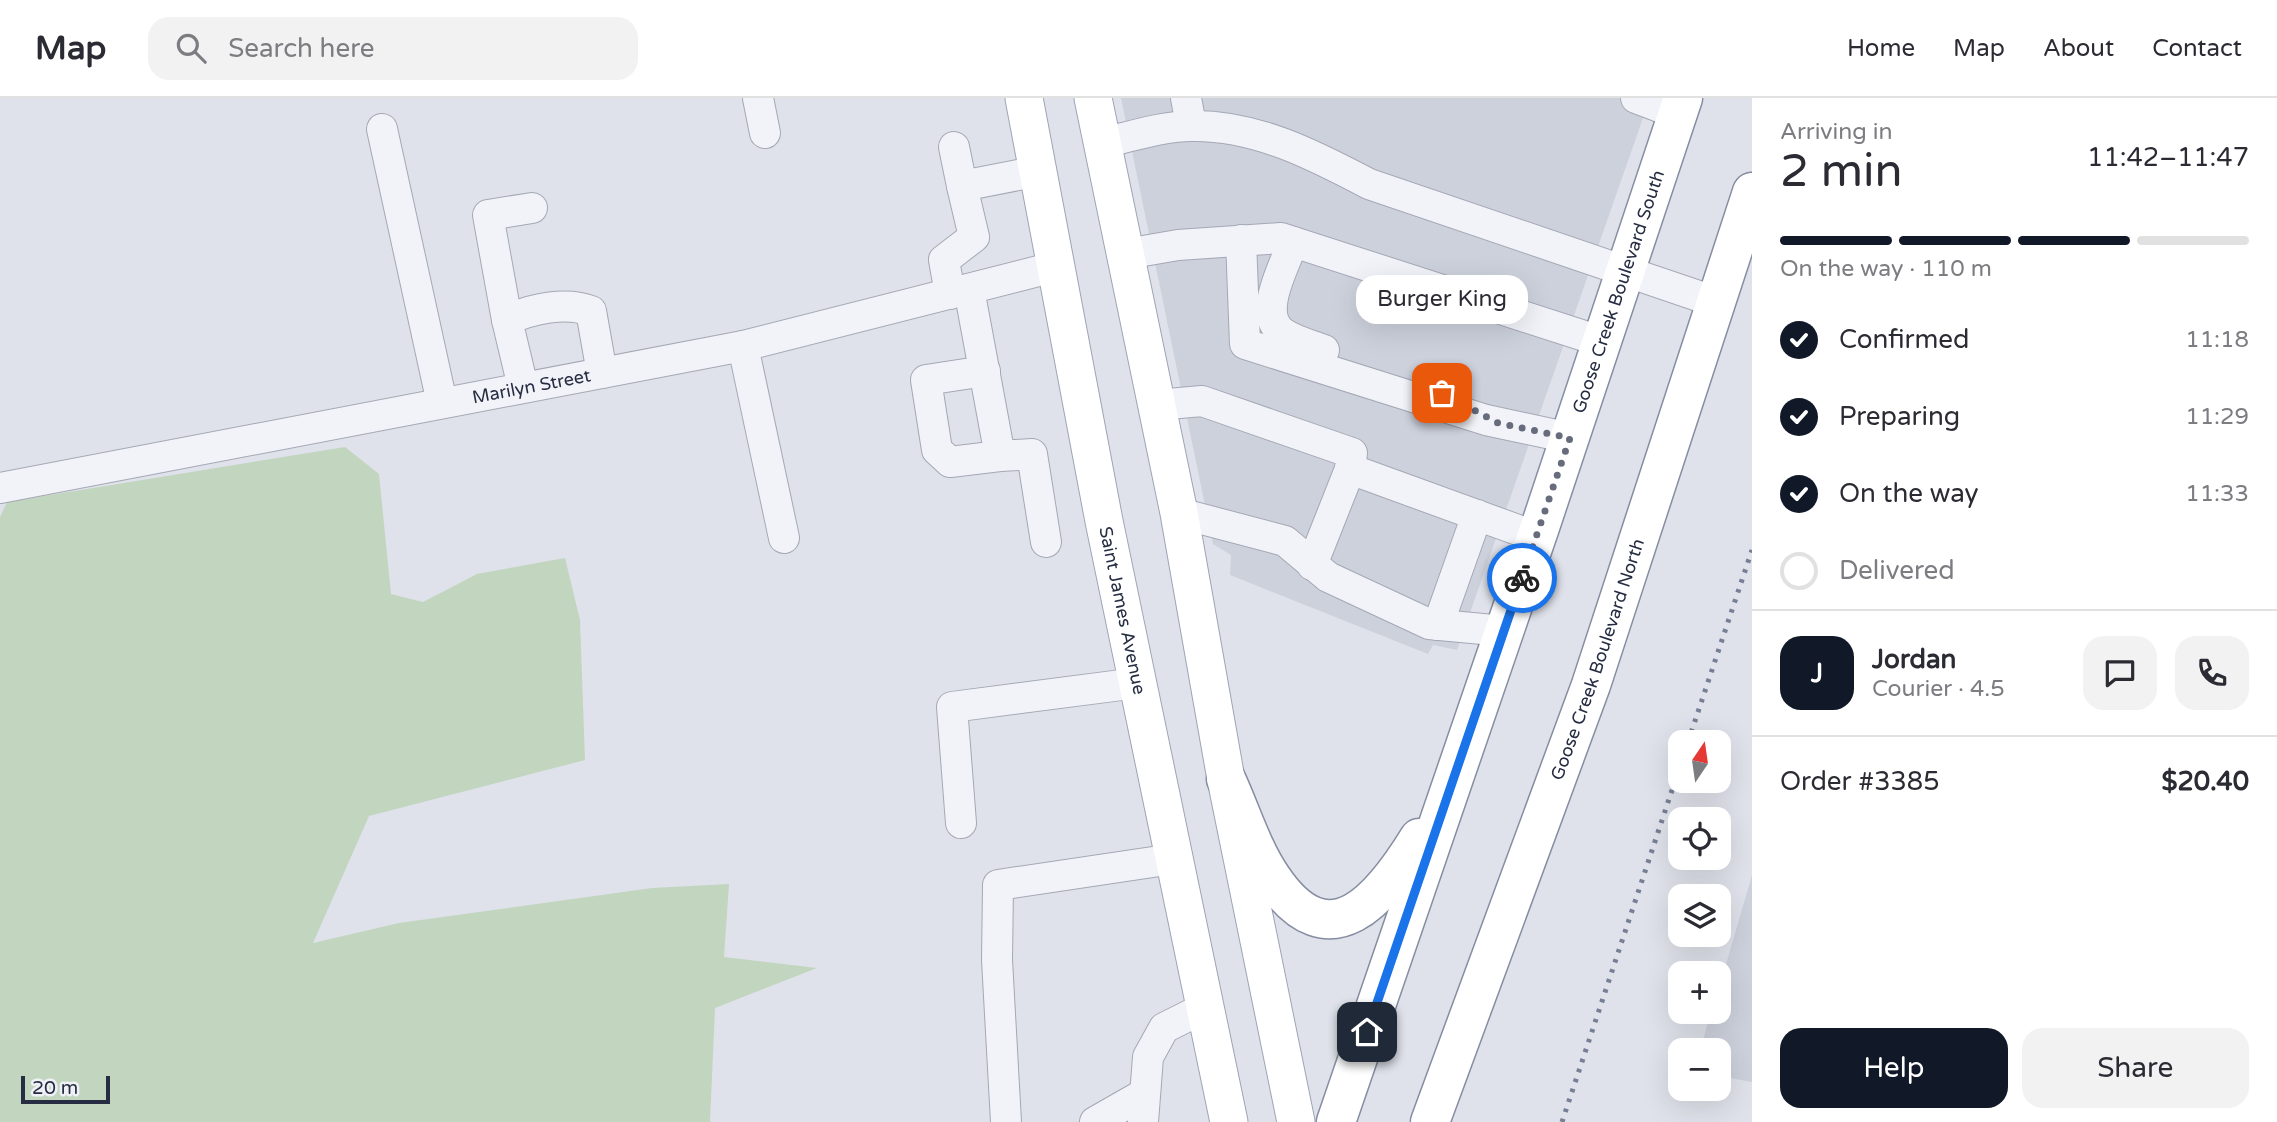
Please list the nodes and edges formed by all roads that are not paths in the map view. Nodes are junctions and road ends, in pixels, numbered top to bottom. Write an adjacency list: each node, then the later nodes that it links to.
1 (758, 98): 8 (street)
2 (1024, 98): 11 (main road, Saint James Avenue)
3 (1093, 98): 9 (main road)
4 (1636, 98): 5 (street)
5 (1680, 106): 19 (highway, Goose Creek Boulevard South)
6 (1189, 112): 9 (street); 19 (street)
7 (382, 129): 28 (street)
8 (765, 133)
9 (1102, 143): 17 (main road)
10 (954, 147): 12 (street)
11 (1039, 171): 12 (street); 18 (main road, Saint James Avenue)
12 (962, 186): 20 (street)
13 (1752, 192): 21 (highway, Goose Creek Boulevard North)
14 (532, 208): 22 (street)
15 (1241, 240): 16 (street); 17 (street); 30 (street)
16 (1293, 242): 23 (street); 30 (street)
17 (1126, 254): 29 (main road)
18 (1058, 267): 20 (street, Marilyn Street); 43 (main road, Saint James Avenue)
19 (1626, 273): 21 (street); 23 (highway, Goose Creek Boulevard South)
20 (960, 291): 24 (street, Marilyn Street); 25 (street)
21 (1716, 302): 55 (highway, Goose Creek Boulevard North)
22 (507, 320): 26 (street); 27 (street)
23 (1603, 342): 31 (highway, Goose Creek Boulevard South)
24 (743, 346): 26 (street, Marilyn Street); 38 (street)
25 (985, 371): 32 (street); 32 (street)
26 (602, 373): 27 (street, Marilyn Street)
27 (523, 387): 28 (street, Marilyn Street)
28 (442, 403): 34 (street, Marilyn Street)
29 (1157, 405): 33 (street); 35 (main road)
30 (1498, 423): 31 (street)
31 (1570, 438): 37 (highway, Goose Creek Boulevard South)
32 (1000, 456): 39 (street)
33 (1350, 469): 36 (street); 40 (street)
34 (0, 488)
35 (1179, 513): 40 (street); 44 (main road)
36 (1477, 515): 37 (street); 41 (street)
37 (1536, 537): 42 (highway, Goose Creek Boulevard South)
38 (784, 538)
39 (1046, 542)
40 (1312, 565): 41 (street)
41 (1438, 625): 42 (street)
42 (1504, 631): 45 (highway, Goose Creek Boulevard South)
43 (1137, 683): 46 (street); 47 (main road, Saint James Avenue)
44 (1226, 779): 45 (highway); 53 (main road)
45 (1451, 785): 54 (highway, Goose Creek Boulevard South)
46 (961, 823)
47 (1173, 859): 48 (main road, Saint James Avenue); 50 (street)
48 (1204, 1008): 49 (street); 52 (main road, Saint James Avenue)
49 (1143, 1108): 51 (street)
50 (1006, 1122)
51 (1096, 1122)
52 (1229, 1122)
53 (1296, 1122)
54 (1336, 1122)
55 (1430, 1122)

